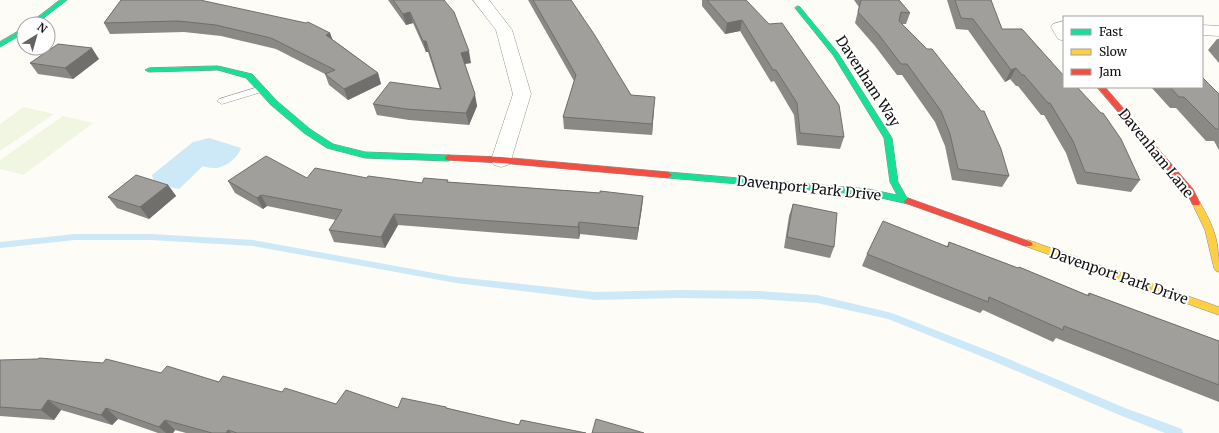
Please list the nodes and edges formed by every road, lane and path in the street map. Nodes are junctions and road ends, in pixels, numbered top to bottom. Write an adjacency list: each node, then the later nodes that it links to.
1 (64, 0): 4 (street)
2 (481, 0): 15 (street)
3 (798, 8): 16 (street, Davenham Way)
4 (43, 16)
5 (1063, 26): 8 (street)
6 (1203, 30): 7 (street)
7 (1219, 31)
8 (1063, 34)
9 (16, 35): 10 (street)
10 (0, 45)
11 (149, 70): 13 (street, Davenport Park Drive)
12 (1102, 88): 17 (street, Davenham Lane)
13 (262, 89): 14 (lane); 15 (street, Davenport Park Drive)
14 (222, 101)
15 (501, 160): 16 (street, Davenport Park Drive)
16 (904, 200): 18 (street, Davenport Park Drive)
17 (1219, 268)
18 (1219, 311)

